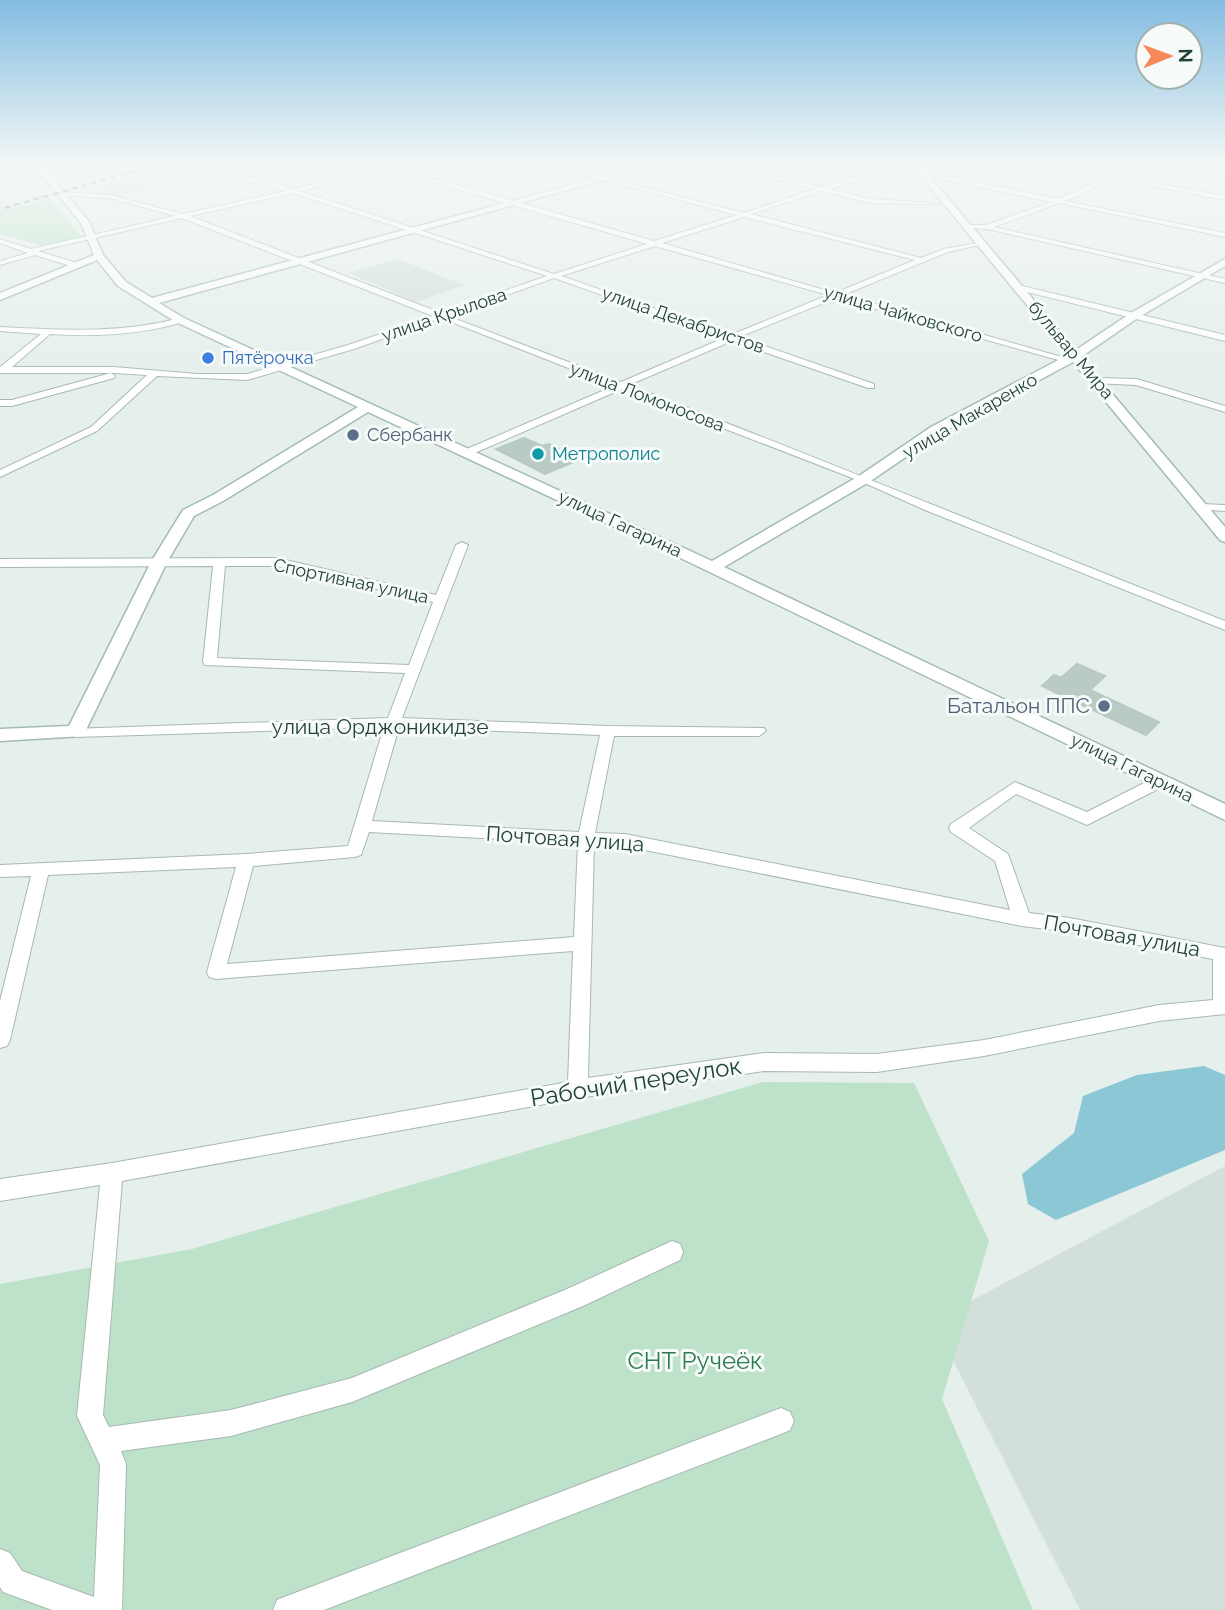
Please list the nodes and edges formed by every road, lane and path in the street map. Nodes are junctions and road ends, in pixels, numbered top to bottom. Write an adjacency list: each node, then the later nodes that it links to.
1 (82, 239): 14 (street)
2 (93, 239): 16 (main road, улица Гагарина)
3 (242, 239): 18 (street, улица Ломоносова)
4 (377, 239): 18 (main road)
5 (439, 239): 23 (street, улица Декабристов)
6 (643, 239): 12 (street, улица Чайковского)
7 (668, 239): 12 (street, улица Крылова)
8 (839, 239): 17 (street)
9 (978, 239): 13 (main road, бульвар Мира)
10 (1041, 239): 22 (street)
11 (0, 242): 14 (street)
12 (656, 243): 23 (street, улица Крылова); 26 (street, улица Чайковского)
13 (981, 243): 17 (street); 25 (main road, бульвар Мира)
14 (29, 251): 15 (street); 20 (street); 21 (street)
15 (1, 252)
16 (99, 256): 21 (main road); 28 (main road, улица Гагарина)
17 (922, 260): 26 (street)
18 (299, 261): 28 (main road); 30 (street, улица Ломоносова)
19 (1225, 262): 22 (main road, улица Макаренко)
20 (0, 263)
21 (77, 265): 27 (main road)
22 (1202, 275): 24 (street); 29 (main road, улица Макаренко)
23 (554, 276): 30 (street, улица Крылова); 34 (street, улица Декабристов)
24 (1225, 281)
25 (1018, 287): 29 (street); 36 (main road, бульвар Мира)
26 (837, 295): 34 (street); 36 (street, улица Чайковского)
27 (0, 297)
28 (150, 302): 31 (main road, улица Гагарина)
29 (1135, 315): 35 (street); 36 (main road, улица Макаренко)
30 (441, 317): 37 (street, улица Крылова); 43 (street, улица Ломоносова)
31 (180, 320): 33 (street); 37 (main road, улица Гагарина)
32 (0, 329): 33 (street)
33 (49, 331): 38 (street)
34 (733, 337): 42 (street, улица Декабристов); 43 (street)
35 (1225, 338)
36 (1071, 359): 41 (main road, бульвар Мира); 49 (main road, улица Макаренко)
37 (285, 367): 40 (street, улица Крылова); 45 (main road, улица Гагарина)
38 (1, 371): 39 (street)
39 (138, 372): 40 (street, улица Крылова); 44 (street)
40 (154, 374): 48 (street)
41 (1097, 381): 46 (street); 50 (main road, бульвар Мира)
42 (871, 386)
43 (623, 387): 47 (street); 49 (street, улица Ломоносова)
44 (0, 403)
45 (368, 407): 47 (main road, улица Гагарина); 54 (main road)
46 (1225, 409)
47 (466, 453): 57 (main road, улица Гагарина)
48 (0, 474)
49 (864, 479): 57 (main road, улица Макаренко); 59 (street, улица Ломоносова)
50 (1200, 508): 51 (street); 52 (main road, бульвар Мира)
51 (1225, 508)
52 (1225, 537)
53 (462, 545): 58 (street)
54 (159, 562): 55 (street, Спортивная улица); 56 (street, Спортивная улица); 63 (main road)
55 (219, 562): 58 (street, Спортивная улица); 60 (street)
56 (0, 563)
57 (713, 568): 66 (main road, улица Гагарина)
58 (440, 600): 60 (street)
59 (1225, 626)
60 (413, 669): 61 (street)
61 (393, 722): 63 (street, улица Орджоникидзе); 64 (street, улица Орджоникидзе); 68 (street)
62 (759, 731): 64 (street, улица Орджоникидзе)
63 (76, 732): 65 (main road, улица Орджоникидзе)
64 (608, 732): 69 (street)
65 (0, 735)
66 (1159, 782): 67 (main road, улица Гагарина); 73 (street)
67 (1225, 813)
68 (362, 826): 69 (street, Почтовая улица); 70 (street)
69 (586, 838): 73 (street, Почтовая улица); 74 (street)
70 (246, 860): 71 (street); 74 (street)
71 (41, 869): 72 (street); 76 (street)
72 (0, 871)
73 (1022, 919): 75 (street, Почтовая улица)
74 (583, 943): 77 (street)
75 (1222, 954): 77 (street, Рабочий переулок)
76 (0, 1040)
77 (578, 1089): 78 (street, Рабочий переулок)
78 (112, 1174): 79 (street, Рабочий переулок); 82 (street)
79 (0, 1190)
80 (672, 1252): 82 (street)
81 (781, 1421): 86 (street)
82 (102, 1441): 85 (street)
83 (0, 1563): 84 (street)
84 (91, 1610)
85 (108, 1610)
86 (287, 1610)

